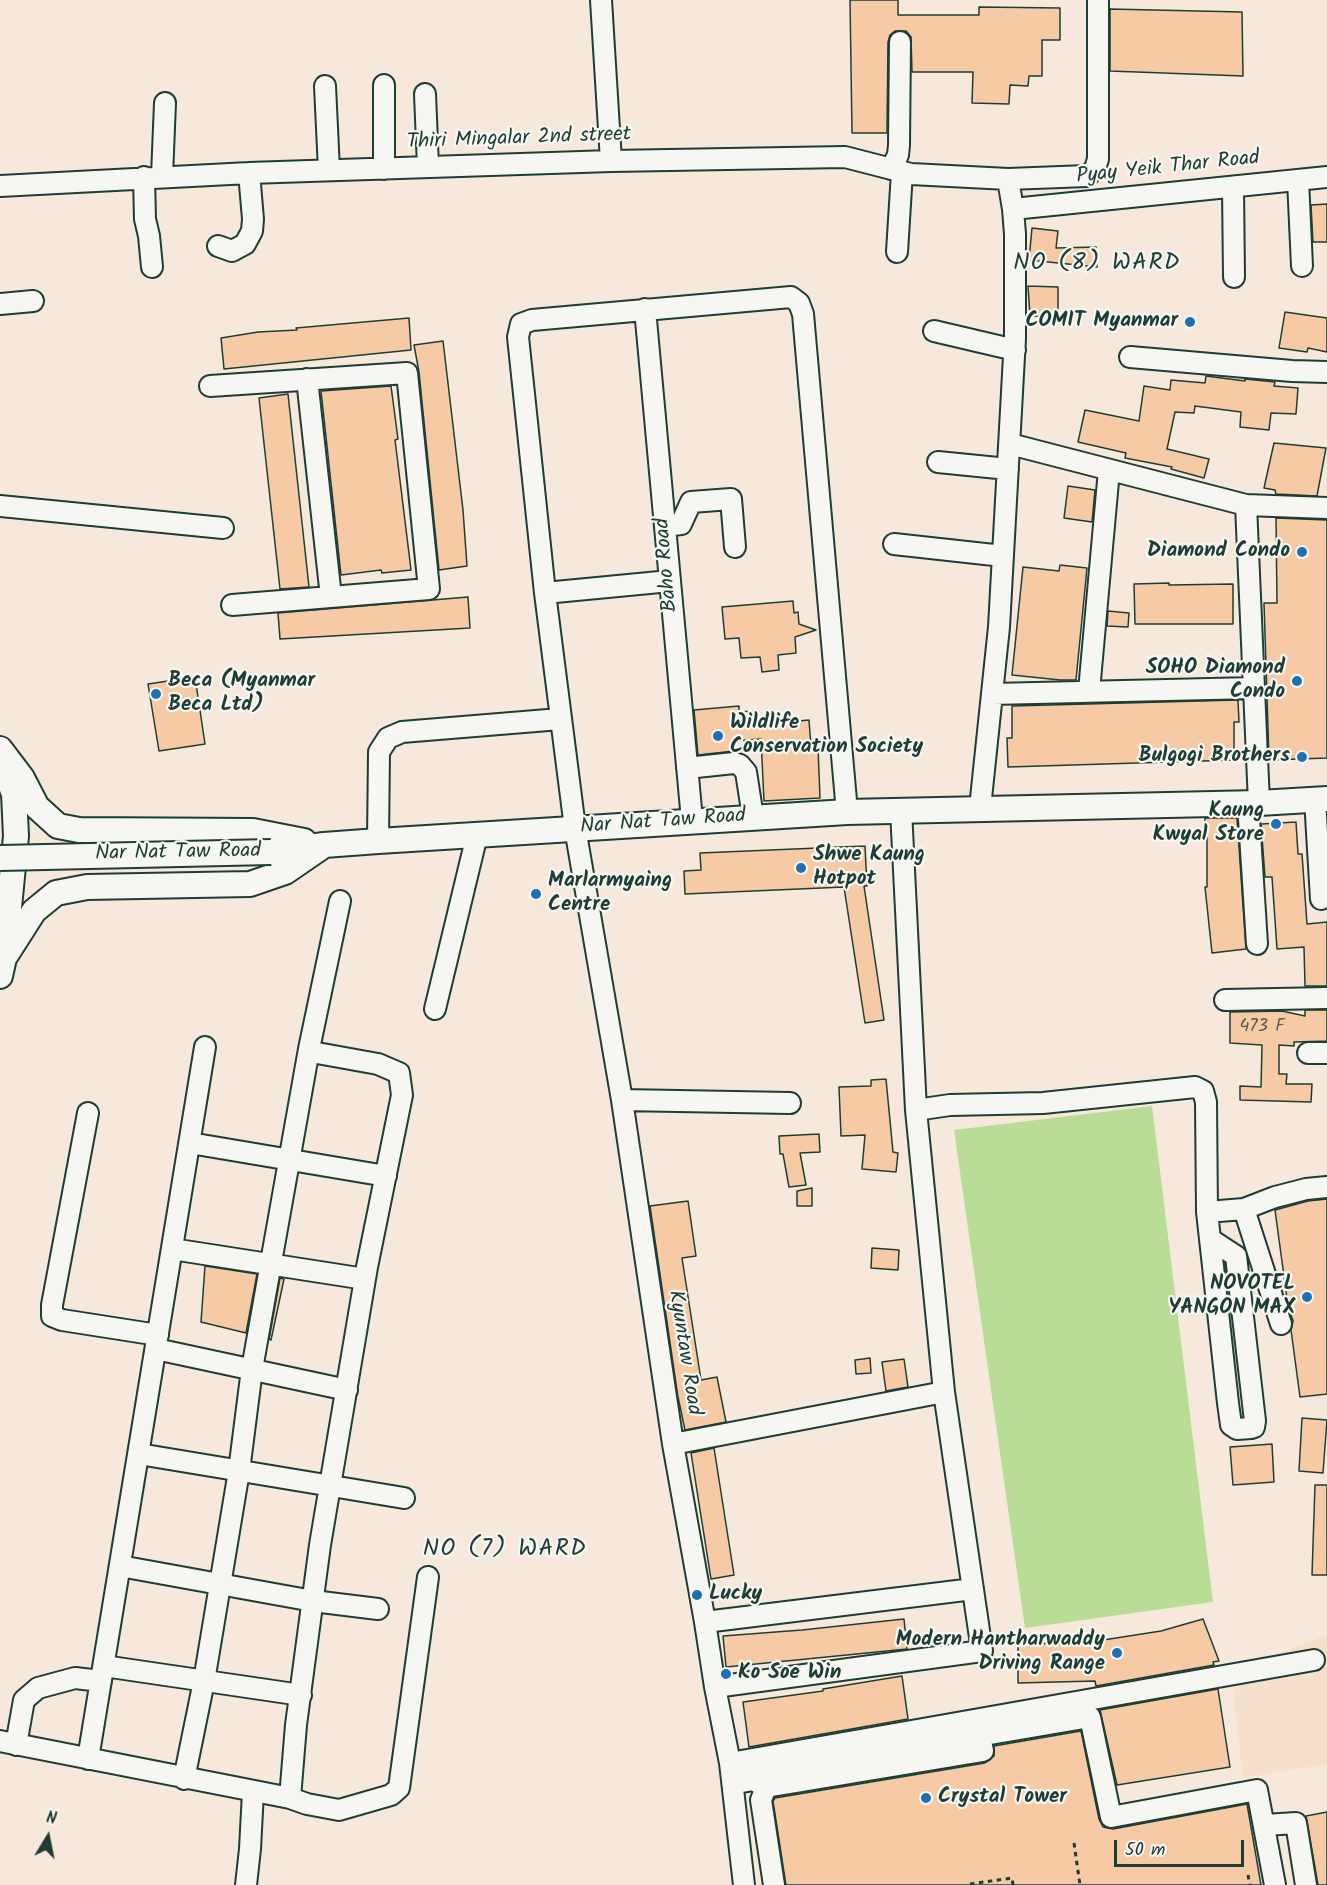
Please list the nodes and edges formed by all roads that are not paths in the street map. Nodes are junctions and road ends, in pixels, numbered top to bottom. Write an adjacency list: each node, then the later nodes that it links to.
1 (601, 0): 8 (street)
2 (1098, 0): 16 (street, Thiri Mingalar 2nd street)
3 (900, 42): 12 (street)
4 (384, 85): 10 (street)
5 (325, 86): 11 (street)
6 (425, 94): 9 (street)
7 (165, 103): 14 (street)
8 (611, 161): 9 (street, Thiri Mingalar 2nd street); 12 (street, Thiri Mingalar 2nd street)
9 (428, 167): 10 (street, Thiri Mingalar 2nd street)
10 (384, 169): 11 (street, Thiri Mingalar 2nd street)
11 (329, 170): 13 (street, Thiri Mingalar 2nd street)
12 (897, 170): 16 (street, Thiri Mingalar 2nd street); 22 (street)
13 (249, 173): 14 (street, Thiri Mingalar 2nd street); 21 (street)
14 (153, 177): 18 (street, Thiri Mingalar 2nd street); 24 (street)
15 (1327, 177): 17 (street, Pyay Yeik Thar Road)
16 (1008, 180): 20 (street)
17 (1298, 180): 19 (street, Pyay Yeik Thar Road); 23 (street)
18 (0, 186)
19 (1233, 187): 20 (street, Pyay Yeik Thar Road); 25 (street)
20 (1013, 209): 30 (street)
21 (219, 246)
22 (897, 252)
23 (1302, 266)
24 (152, 267)
25 (1234, 277)
26 (33, 301): 27 (street)
27 (0, 304)
28 (645, 309): 42 (street, Baho Road); 48 (street, Kyuntaw Road); 62 (street)
29 (934, 331): 30 (street)
30 (1015, 350): 35 (street)
31 (1130, 357): 32 (street)
32 (1327, 372)
33 (307, 379): 34 (street); 49 (street); 49 (street)
34 (210, 386)
35 (1010, 444): 37 (street); 38 (street)
36 (938, 462): 37 (street)
37 (1008, 469): 46 (street)
38 (1109, 470): 39 (street); 52 (street)
39 (1246, 505): 41 (street); 51 (street)
40 (0, 506): 43 (street)
41 (1327, 508)
42 (665, 526): 45 (street); 47 (street, Baho Road)
43 (223, 528)
44 (894, 544): 46 (street)
45 (735, 547)
46 (1003, 556): 53 (street)
47 (670, 581): 48 (street); 57 (street, Baho Road)
48 (545, 593): 54 (street, Kyuntaw Road)
49 (331, 597): 50 (street)
50 (232, 605)
51 (1254, 688): 52 (street); 59 (street)
52 (1089, 691): 53 (street)
53 (992, 694): 60 (street)
54 (560, 719): 65 (street, Kyuntaw Road); 67 (street)
55 (0, 748): 68 (main road)
56 (0, 757): 73 (main road)
57 (687, 768): 63 (street); 64 (street, Baho Road)
58 (1321, 799): 59 (main road, Nar Nat Taw Road); 70 (street)
59 (1254, 803): 60 (main road, Nar Nat Taw Road); 72 (street)
60 (980, 808): 61 (main road, Nar Nat Taw Road)
61 (901, 810): 62 (main road, Nar Nat Taw Road); 81 (street)
62 (847, 812): 63 (main road, Nar Nat Taw Road)
63 (753, 817): 64 (main road, Nar Nat Taw Road)
64 (692, 820): 65 (main road, Nar Nat Taw Road)
65 (575, 828): 66 (main road, Nar Nat Taw Road); 79 (street, Kyuntaw Road)
66 (477, 835): 67 (main road, Nar Nat Taw Road); 76 (street)
67 (378, 842): 68 (main road, Nar Nat Taw Road)
68 (324, 845): 69 (main road, Nar Nat Taw Road, bridge); 73 (main road)
69 (0, 858)
70 (1321, 899)
71 (340, 901): 78 (street)
72 (1257, 944)
73 (2, 967)
74 (1327, 998): 75 (street)
75 (1225, 1000)
76 (435, 1009)
77 (205, 1047): 83 (street)
78 (309, 1049): 84 (street); 85 (street)
79 (622, 1100): 80 (street); 98 (street, Kyuntaw Road)
80 (790, 1103)
81 (916, 1110): 88 (street); 97 (street)
82 (88, 1113): 94 (street)
83 (190, 1143): 84 (street); 90 (street)
84 (288, 1159): 85 (street); 91 (street)
85 (386, 1176): 92 (street)
86 (1327, 1187): 87 (street)
87 (1244, 1209): 88 (street); 93 (street)
88 (1207, 1212): 89 (street)
89 (1210, 1239): 89 (street)
90 (172, 1249): 91 (street); 94 (street)
91 (272, 1264): 92 (street); 95 (street)
92 (365, 1279): 96 (street)
93 (1281, 1324)
94 (157, 1342): 95 (street); 99 (street)
95 (252, 1369): 96 (street); 100 (street)
96 (347, 1390): 101 (street)
97 (944, 1392): 98 (street); 106 (street)
98 (673, 1444): 109 (street, Kyuntaw Road)
99 (139, 1454): 100 (street); 103 (street)
100 (239, 1471): 101 (street); 105 (street)
101 (330, 1487): 102 (street); 107 (street)
102 (404, 1498)
103 (120, 1566): 105 (street); 111 (street)
104 (428, 1577): 121 (street)
105 (220, 1584): 107 (street); 112 (street)
106 (973, 1589): 109 (street); 113 (street)
107 (313, 1601): 108 (street); 114 (street)
108 (378, 1609)
109 (705, 1622): 113 (street, Kyuntaw Road)
110 (1314, 1660): 118 (street)
111 (102, 1674): 112 (street); 115 (street); 116 (street)
112 (204, 1681): 114 (street); 117 (street)
113 (715, 1687): 118 (street, Kyuntaw Road)
114 (300, 1695): 121 (street)
115 (8, 1743): 116 (street)
116 (88, 1759): 117 (street)
117 (184, 1779): 120 (street)
118 (733, 1780): 119 (street); 119 (street); 124 (street, Kyuntaw Road)
119 (760, 1787): 119 (street); 122 (street); 125 (street)
120 (253, 1792): 121 (street); 123 (street)
121 (290, 1798)
122 (1265, 1825): 126 (street); 127 (street)
123 (246, 1885)
124 (744, 1885)
125 (774, 1885)
126 (1275, 1885)
127 (1306, 1885)

